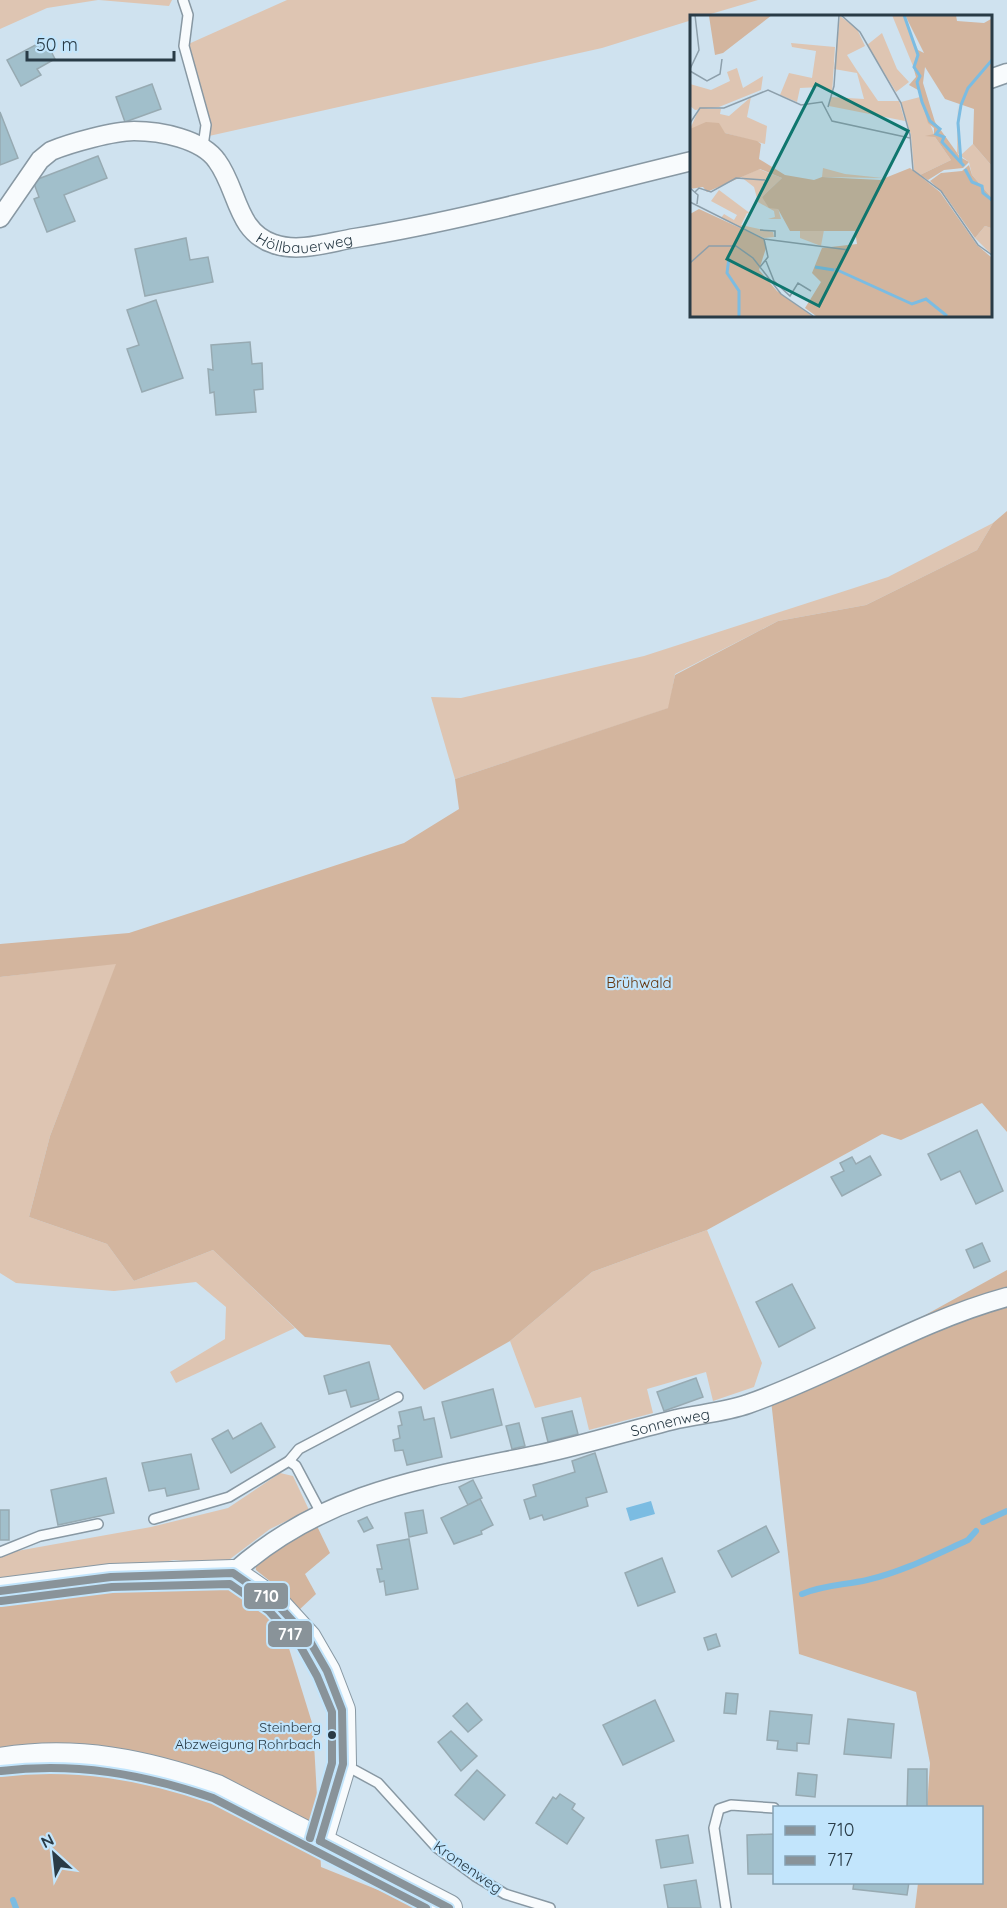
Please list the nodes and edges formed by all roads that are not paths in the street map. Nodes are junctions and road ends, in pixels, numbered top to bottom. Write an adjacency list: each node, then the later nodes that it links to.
1 (183, 0): 4 (lane)
2 (1007, 73): 3 (street)
3 (992, 78)
4 (203, 146): 5 (street, Höllbauerweg); 6 (street)
5 (690, 161)
6 (0, 218)
7 (1007, 1297): 10 (street, Sonnenweg)
8 (398, 1397): 9 (lane)
9 (289, 1461): 10 (lane); 11 (lane)
10 (321, 1513): 14 (street, Sonnenweg)
11 (154, 1519)
12 (98, 1524): 13 (lane)
13 (0, 1552)
14 (233, 1573): 15 (main road); 17 (main road)
15 (0, 1591)
16 (0, 1761): 19 (main road)
17 (343, 1764): 19 (main road); 21 (lane, Kronenweg)
18 (773, 1808): 22 (lane)
19 (320, 1841): 20 (main road)
20 (449, 1908)
21 (550, 1908)
22 (726, 1908)

